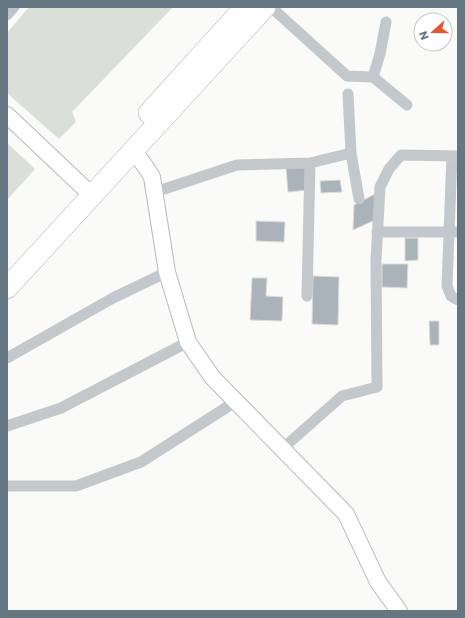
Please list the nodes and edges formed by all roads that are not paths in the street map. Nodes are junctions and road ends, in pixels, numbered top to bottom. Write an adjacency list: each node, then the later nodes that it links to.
1 (245, 7): 13 (highway)
2 (265, 7): 9 (highway)
3 (270, 7): 5 (street)
4 (386, 22): 5 (street)
5 (373, 77): 7 (street)
6 (348, 94): 10 (street)
7 (407, 105)
8 (7, 115): 13 (street)
9 (134, 151): 13 (highway); 14 (street)
10 (351, 153): 12 (street); 15 (street)
11 (455, 156): 16 (street); 17 (street)
12 (310, 162): 14 (street); 21 (street)
13 (87, 192): 18 (highway); 20 (highway)
14 (155, 192): 19 (street)
15 (359, 199)
16 (377, 232): 17 (street); 27 (street)
17 (453, 232): 22 (street)
18 (7, 268)
19 (167, 272): 23 (street); 24 (street)
20 (7, 288)
21 (307, 296)
22 (458, 300)
23 (188, 342): 25 (street); 26 (street)
24 (7, 358)
25 (235, 402): 27 (street); 28 (street)
26 (7, 426)
27 (282, 449): 29 (street)
28 (7, 486)
29 (399, 611)

